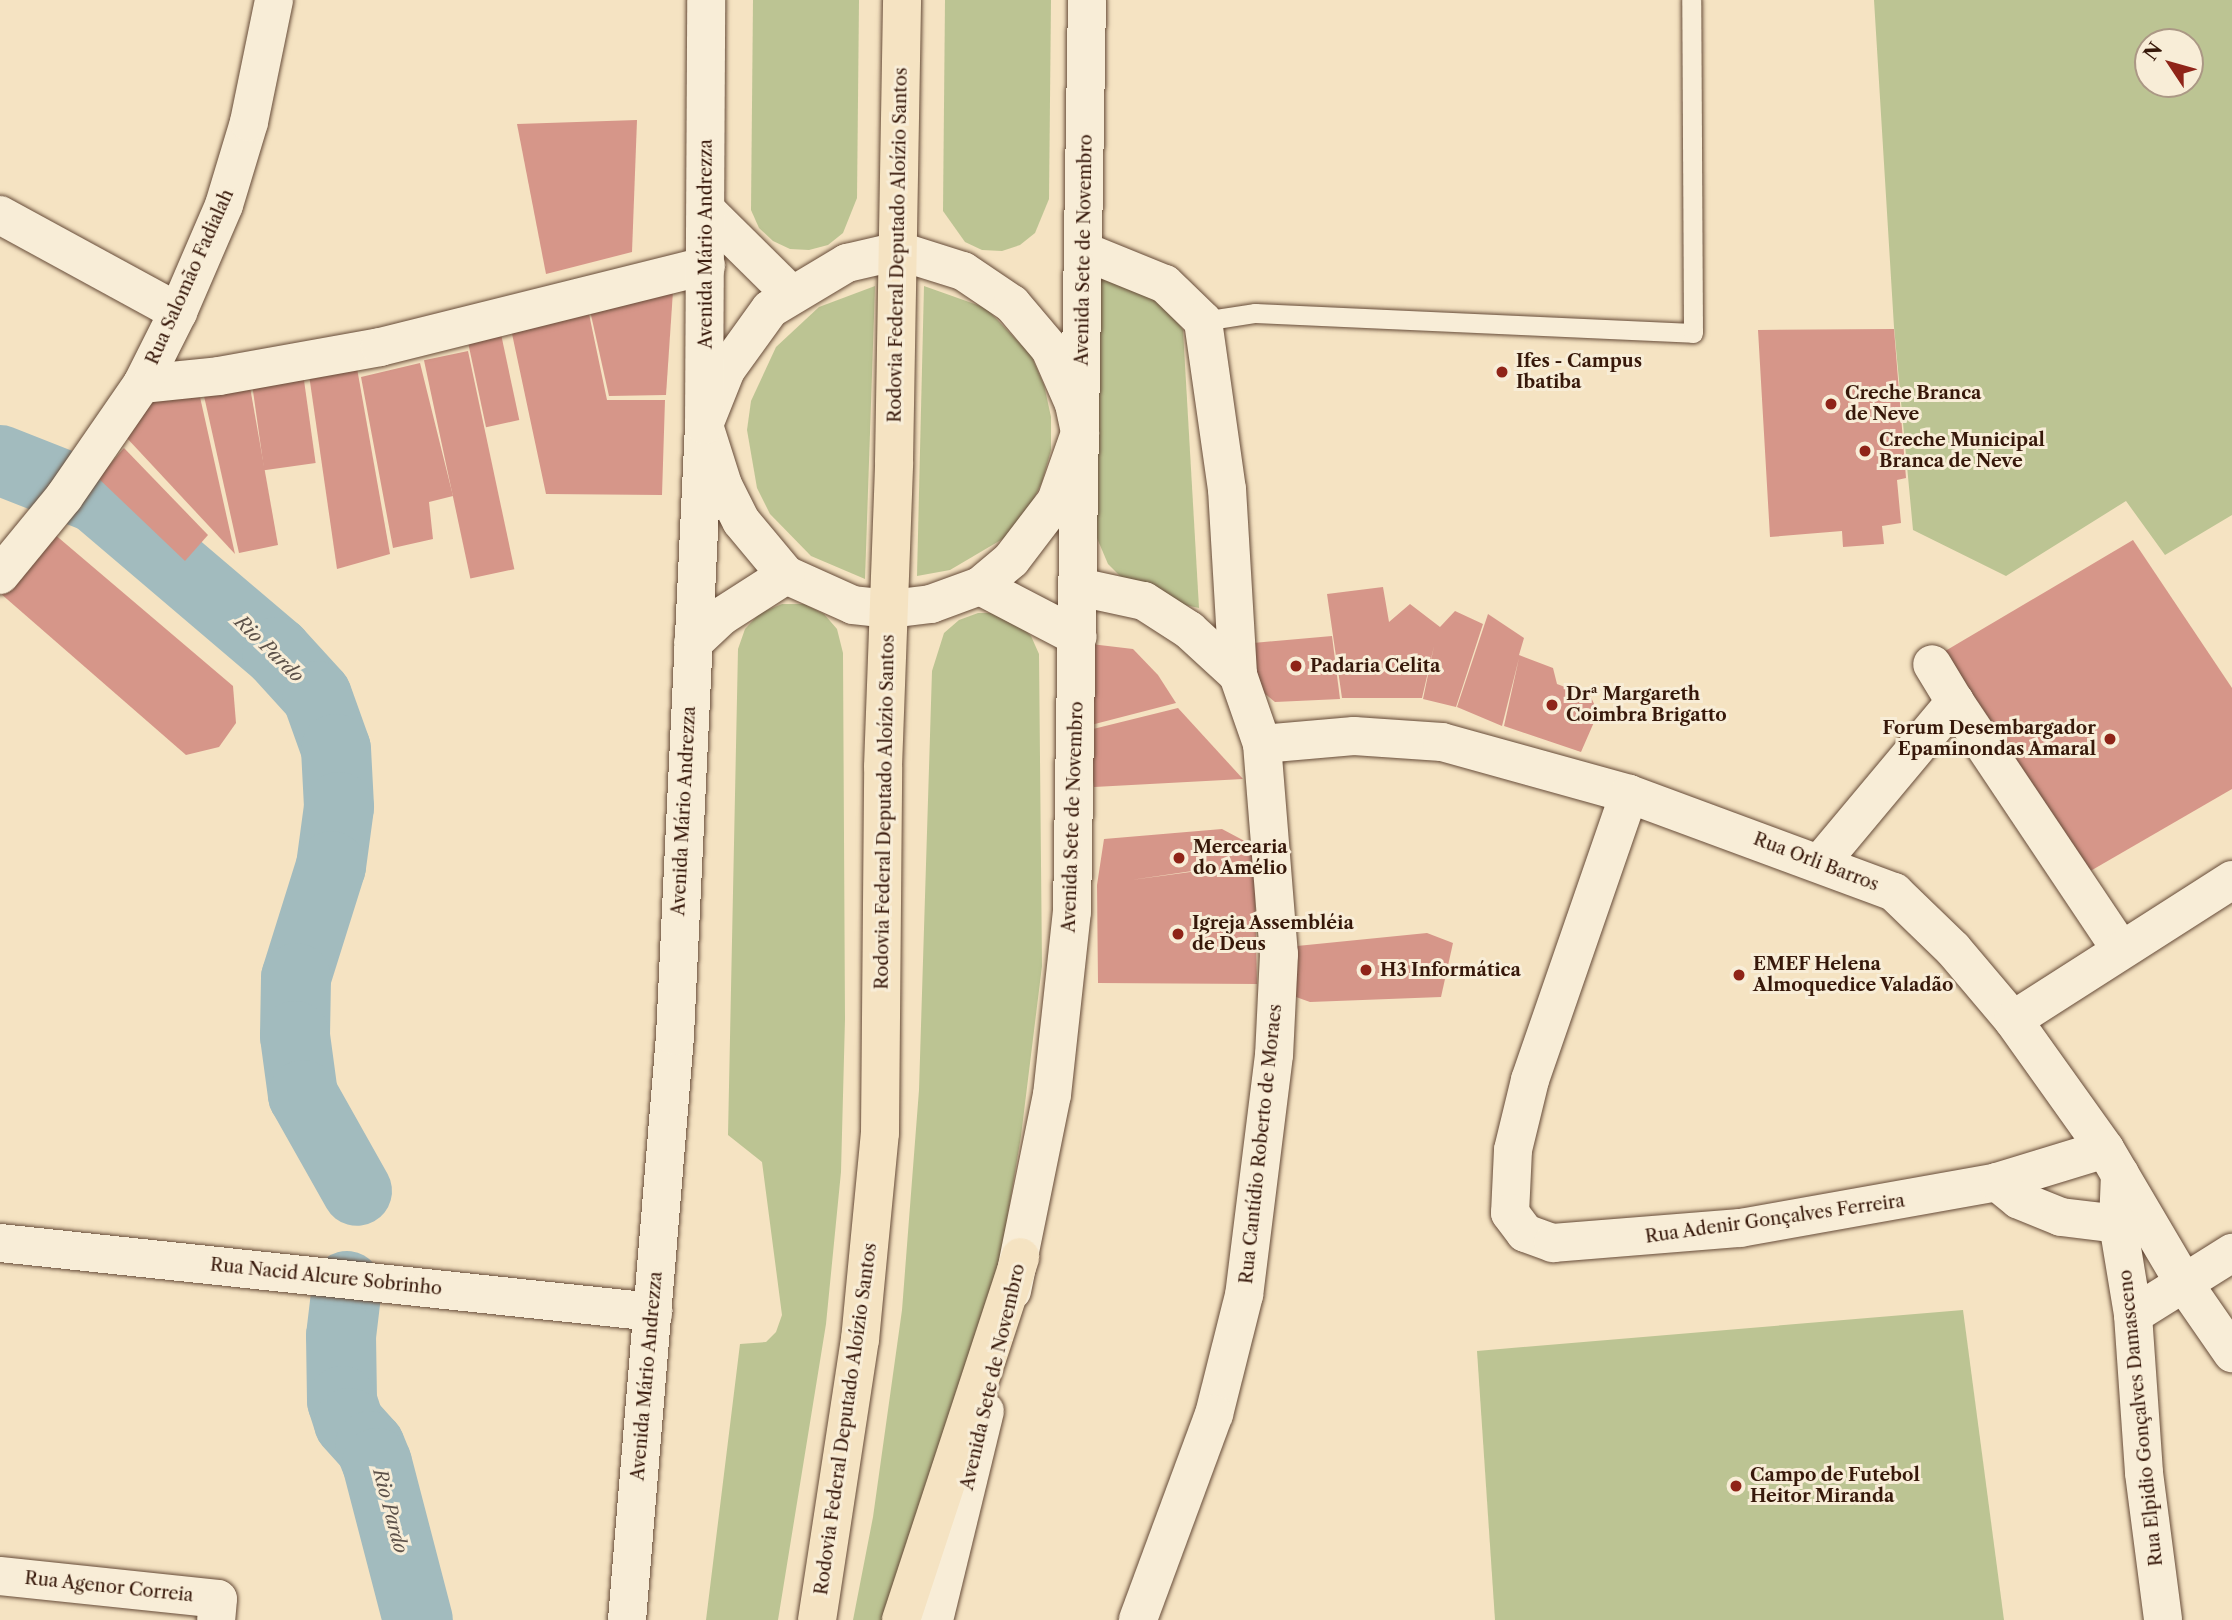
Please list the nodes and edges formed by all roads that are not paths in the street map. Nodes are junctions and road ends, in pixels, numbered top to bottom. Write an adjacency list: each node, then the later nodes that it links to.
1 (706, 0): 6 (street, Avenida Mário Andrezza)
2 (902, 0): 8 (highway, Rodovia Federal Deputado Aloízio Santos)
3 (1087, 0): 9 (street, Avenida Sete de Novembro)
4 (1691, 0): 13 (lane)
5 (272, 17): 12 (street, Rua Salomão Fadialah)
6 (708, 212): 10 (street, Avenida Mário Andrezza); 11 (street)
7 (0, 215): 12 (street)
8 (899, 251): 11 (street); 16 (street); 21 (highway, Rodovia Federal Deputado Aloízio Santos)
9 (1086, 252): 13 (street); 16 (street, Avenida Sete de Novembro)
10 (706, 266): 14 (street); 15 (street, Avenida Mário Andrezza)
11 (791, 294): 15 (street)
12 (178, 312): 14 (street, Rua Salomão Fadialah)
13 (1203, 321): 26 (street)
14 (142, 384): 17 (street, Rua Salomão Fadialah)
15 (704, 425): 18 (street); 24 (street, Avenida Mário Andrezza)
16 (1080, 433): 19 (street); 20 (street, Avenida Sete de Novembro)
17 (0, 575)
18 (786, 575): 21 (street); 24 (street)
19 (980, 586): 21 (street); 22 (street)
20 (1079, 587): 22 (street); 23 (street, Avenida Sete de Novembro); 26 (street, Rua Cantídio Roberto de Moraes)
21 (890, 610): 47 (highway, Rodovia Federal Deputado Aloízio Santos)
22 (1035, 614): 23 (street)
23 (1078, 637): 39 (street, Avenida Sete de Novembro)
24 (694, 643): 41 (street, Avenida Mário Andrezza)
25 (1932, 663): 27 (street)
26 (1238, 675): 28 (street, Rua Cantídio Roberto de Moraes)
27 (1955, 702): 30 (street); 32 (street)
28 (1262, 744): 29 (street, Rua Orli Barros); 50 (street, Rua Cantídio Roberto de Moraes)
29 (1629, 794): 30 (street, Rua Orli Barros); 35 (street, Rua Adenir Gonçalves Ferreira)
30 (1821, 862): 33 (street, Rua Orli Barros)
31 (2232, 880): 32 (street)
32 (2121, 950): 33 (street)
33 (2013, 1020): 34 (street, Rua Orli Barros)
34 (2113, 1161): 35 (street, Rua Adenir Gonçalves Ferreira); 36 (street, Rua Elpidio Gonçalves Damasceno); 40 (street, Rua Orli Barros)
35 (1997, 1182): 36 (street)
36 (2118, 1224): 42 (street, Rua Elpidio Gonçalves Damasceno)
37 (0, 1243): 41 (street, Rua Nacid Alcure Sobrinho)
38 (2232, 1253): 40 (street)
39 (1020, 1257): 48 (highway); 49 (street, Avenida Sete de Novembro)
40 (2185, 1285): 42 (street); 43 (street, Rua Orli Barros)
41 (653, 1312): 46 (street, Avenida Mário Andrezza)
42 (2133, 1315): 51 (street, Rua Elpidio Gonçalves Damasceno)
43 (2232, 1353)
44 (0, 1576): 45 (street, Rua Agenor Correia)
45 (217, 1609)
46 (627, 1620)
47 (817, 1620)
48 (901, 1620)
49 (934, 1620)
50 (1138, 1620)
51 (2163, 1620)

